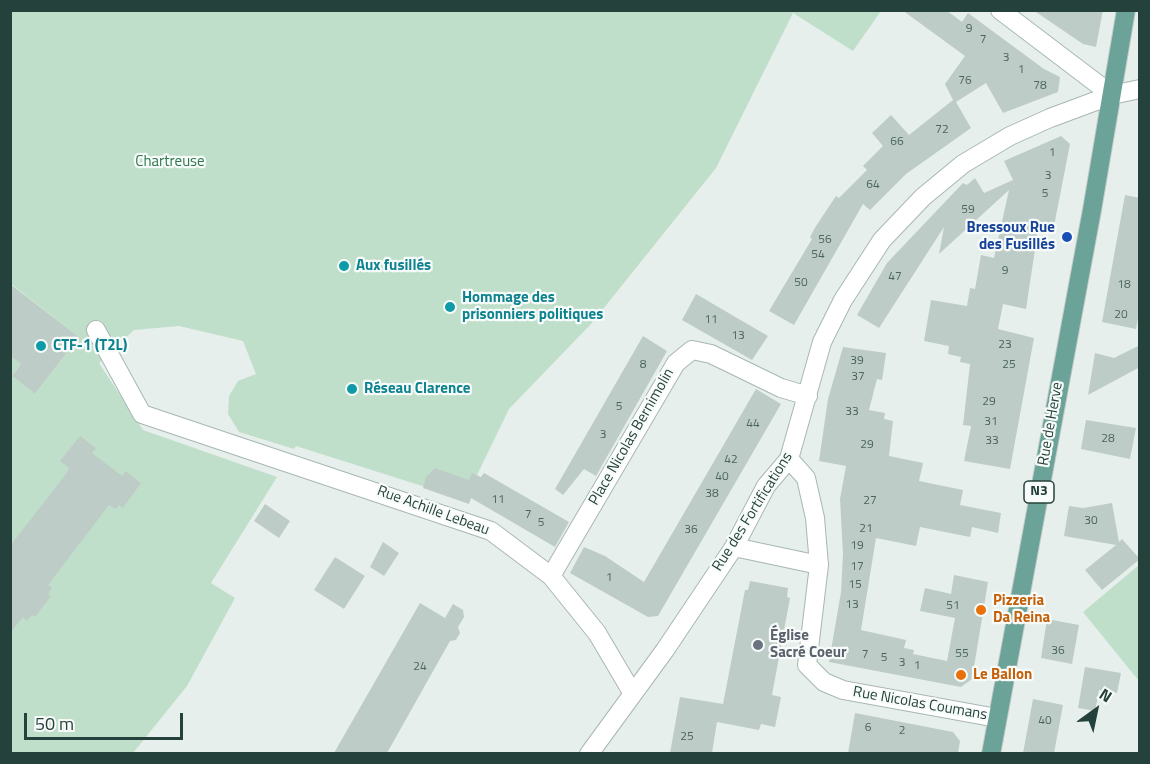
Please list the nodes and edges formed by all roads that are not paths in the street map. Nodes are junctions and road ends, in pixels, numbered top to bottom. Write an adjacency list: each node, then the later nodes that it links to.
1 (1000, 10): 4 (street)
2 (1126, 10): 4 (main road, N3)
3 (1140, 89): 4 (street, Rue des Fortifications)
4 (1112, 95): 6 (street, Rue des Fortifications); 12 (main road, Rue de Herve / N3)
5 (96, 330): 10 (street, Rue Achille Lebeau)
6 (808, 396): 7 (street, Rue des Fortifications); 10 (street, Place Nicolas Bernimolin)
7 (789, 459): 8 (street, Rue des Fortifications); 9 (street, Rue Nicolas Coumans)
8 (734, 547): 9 (street); 11 (street, Rue des Fortifications)
9 (819, 565): 12 (street, Rue Nicolas Coumans)
10 (551, 576): 11 (street, Rue Achille Lebeau)
11 (633, 694): 13 (street, Rue des Fortifications)
12 (997, 718): 14 (main road, Rue de Herve / N3)
13 (590, 753)
14 (991, 753)

